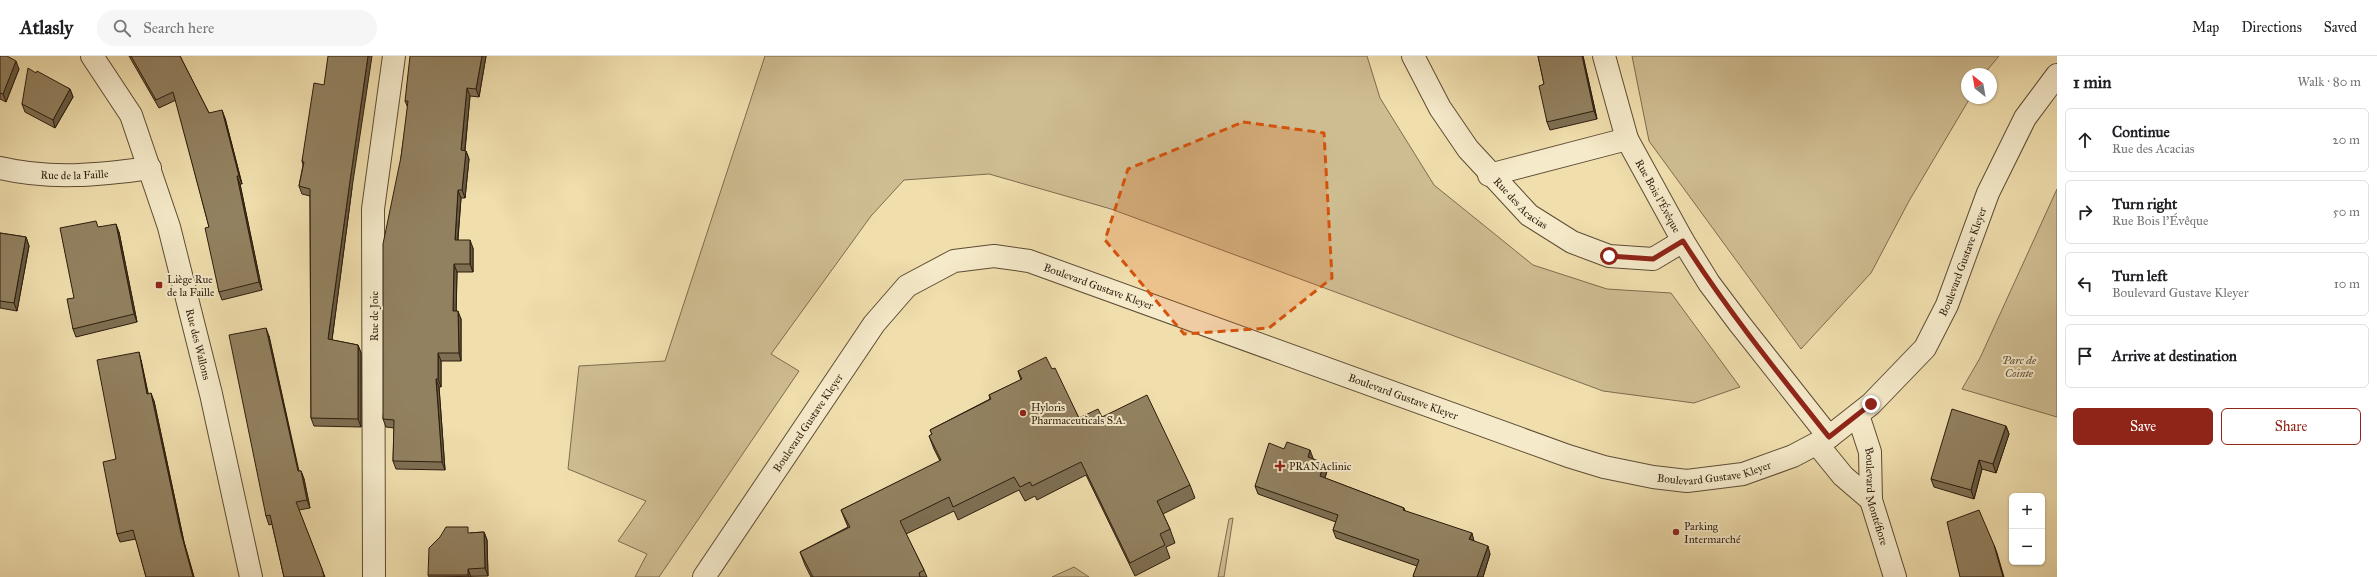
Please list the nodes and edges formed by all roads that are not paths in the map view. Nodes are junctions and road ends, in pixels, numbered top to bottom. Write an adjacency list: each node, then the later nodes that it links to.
1 (92, 56): 8 (street, Rue des Wallons)
2 (394, 56): 15 (street, Rue de Joie)
3 (1413, 56): 9 (street, Rue des Acacias)
4 (1604, 56): 6 (street, Rue Bois l'Évêque)
5 (2057, 75): 11 (street, Boulevard Gustave Kleyer)
6 (1627, 139): 9 (street); 10 (street, Rue Bois l'Évêque)
7 (0, 168): 8 (street, Rue de la Faille)
8 (150, 168): 14 (street, Rue des Wallons)
9 (1489, 175): 10 (street, Rue des Acacias)
10 (1683, 241): 12 (street, Rue Bois l'Évêque)
11 (1858, 415): 12 (street, Boulevard Gustave Kleyer); 13 (street, Boulevard Montéfiore)
12 (1823, 440): 13 (street, Rue Bois l'Évêque); 16 (street, Boulevard Gustave Kleyer)
13 (1871, 500): 17 (street, Boulevard Montéfiore)
14 (251, 577)
15 (374, 577)
16 (704, 577)
17 (1895, 577)

